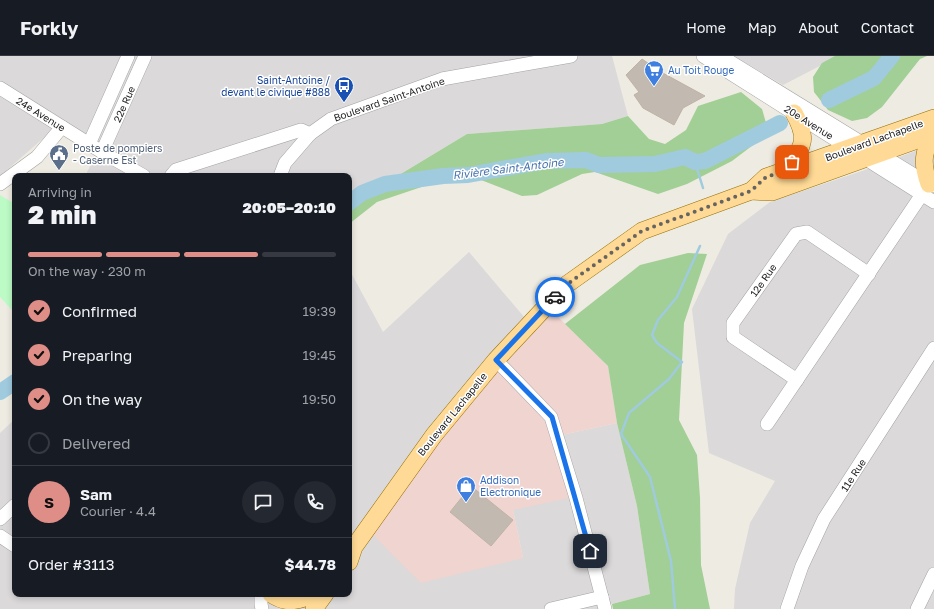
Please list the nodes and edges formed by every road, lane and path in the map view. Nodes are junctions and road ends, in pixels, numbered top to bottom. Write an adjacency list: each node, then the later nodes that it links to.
1 (128, 56): 12 (street, 22e Rue)
2 (145, 56): 14 (street, 22e Rue)
3 (570, 56): 10 (street, Boulevard Saint-Antoine)
4 (703, 56): 7 (street, 20e Avenue)
5 (722, 56): 13 (street, 20e Avenue)
6 (0, 88): 9 (street, 24e Avenue)
7 (794, 113): 13 (street, 20e Avenue); 15 (main road)
8 (934, 118): 13 (main road, Boulevard Lachapelle)
9 (62, 127): 12 (street, 24e Avenue); 16 (street)
10 (310, 134): 18 (street); 19 (street, Boulevard Saint-Antoine)
11 (934, 134): 13 (main road, Boulevard Lachapelle); 22 (main road)
12 (89, 144): 14 (street, 24e Avenue)
13 (865, 151): 15 (main road, Boulevard Lachapelle); 22 (street, 20e Avenue); 23 (main road, Boulevard Lachapelle)
14 (102, 152): 17 (street, 24e Avenue)
15 (787, 170): 23 (main road, Boulevard Lachapelle)
16 (15, 173)
17 (139, 173)
18 (174, 173)
19 (281, 173)
20 (12, 175): 21 (street)
21 (0, 184)
22 (929, 189): 24 (street, 20e Avenue); 25 (street)
23 (751, 191): 27 (main road, Boulevard Lachapelle)
24 (934, 202)
25 (869, 274): 28 (street); 28 (street, 12e Rue)
26 (934, 348): 43 (street, 11e Rue)
27 (496, 360): 34 (main road, Boulevard Lachapelle); 40 (street)
28 (797, 380): 29 (street)
29 (767, 424)
30 (12, 508): 31 (street)
31 (0, 520)
32 (0, 536): 33 (street)
33 (12, 544)
34 (352, 552)
35 (934, 574): 44 (street)
36 (261, 597): 41 (street)
37 (276, 597): 39 (main road)
38 (319, 597): 39 (main road)
39 (308, 602)
40 (604, 603): 42 (street)
41 (262, 609)
42 (551, 609)
43 (787, 609)
44 (917, 609)

